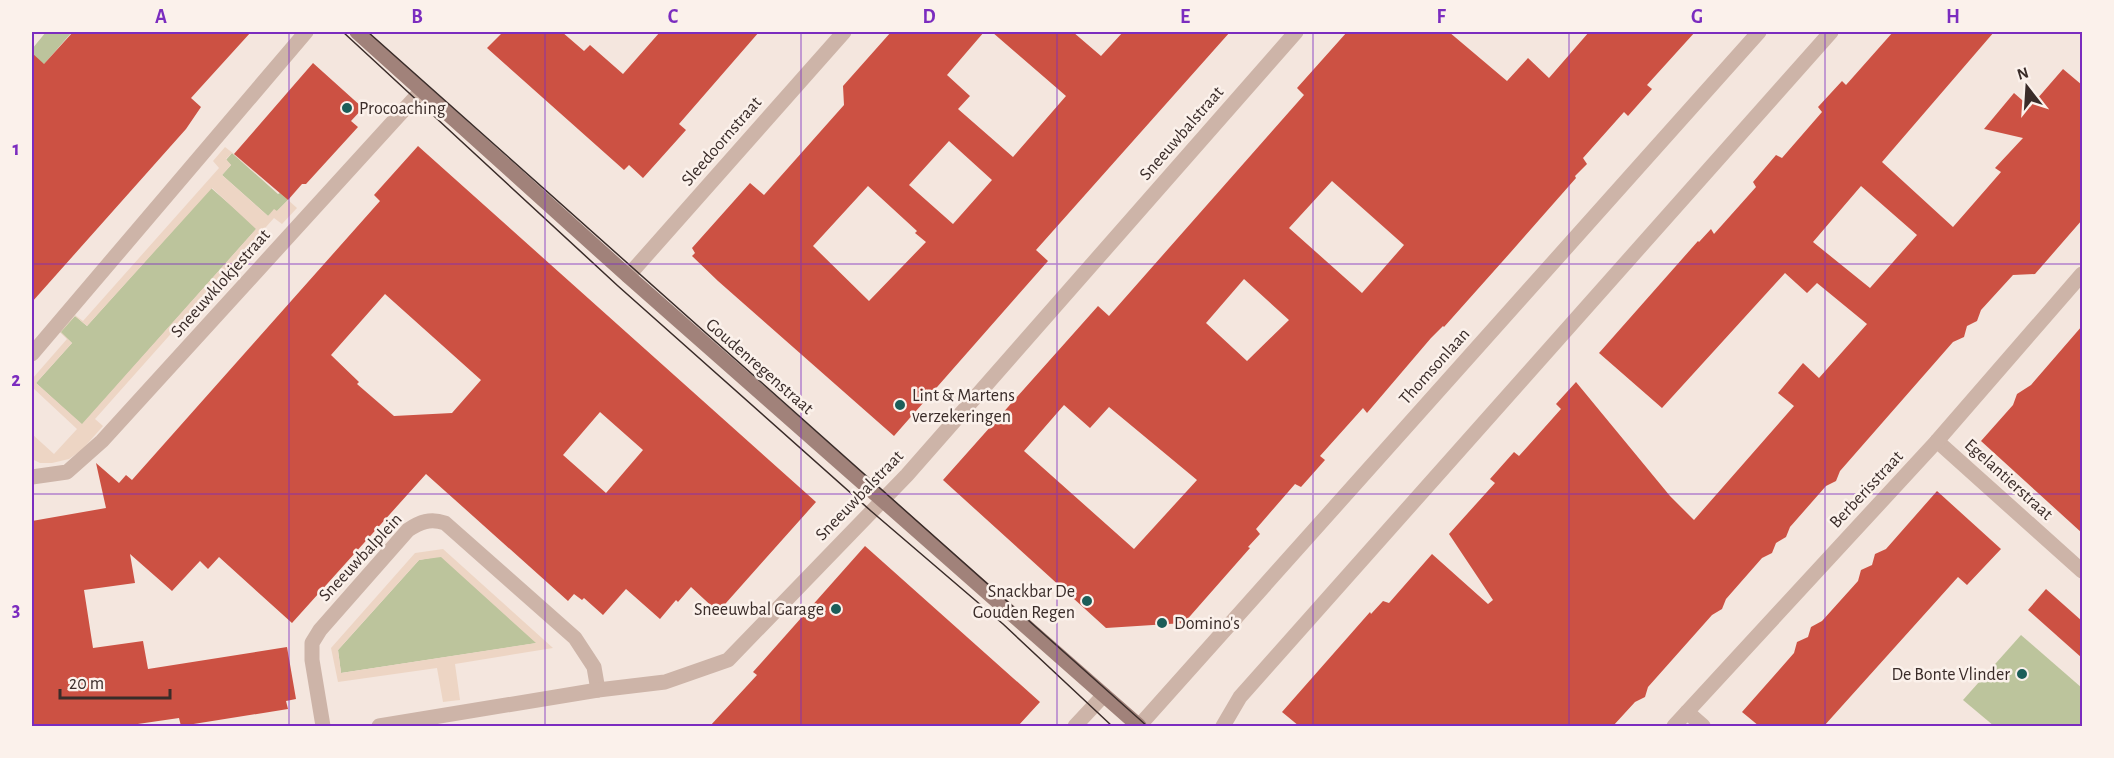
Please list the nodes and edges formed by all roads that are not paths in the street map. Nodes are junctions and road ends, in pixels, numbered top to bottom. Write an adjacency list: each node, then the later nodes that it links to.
1 (306, 32): 10 (street)
2 (357, 32): 7 (street, Goudenregenstraat)
3 (844, 32): 9 (street, Sleedoornstraat)
4 (1296, 32): 13 (street, Sneeuwbalstraat)
5 (1759, 32): 21 (street, Thomsonlaan)
6 (1831, 32): 22 (street)
7 (422, 90): 9 (street, Goudenregenstraat); 12 (street, Sneeuwklokjestraat)
8 (2082, 274): 11 (street, Berberisstraat)
9 (628, 276): 13 (street, Goudenregenstraat)
10 (32, 354)
11 (1937, 441): 14 (street, Egelantierstraat); 17 (street, Berberisstraat)
12 (32, 477)
13 (882, 500): 15 (street, Sneeuwbalstraat); 16 (street, Goudenregenstraat)
14 (2082, 571)
15 (598, 690): 18 (street, Sneeuwbalplein); 19 (street, Sneeuwbalstraat)
16 (1104, 695): 20 (street); 21 (street, Goudenregenstraat)
17 (1687, 712): 23 (street, Berberisstraat); 24 (street)
18 (323, 726)
19 (379, 726)
20 (1076, 726)
21 (1139, 726)
22 (1223, 726)
23 (1674, 726)
24 (1703, 726)

